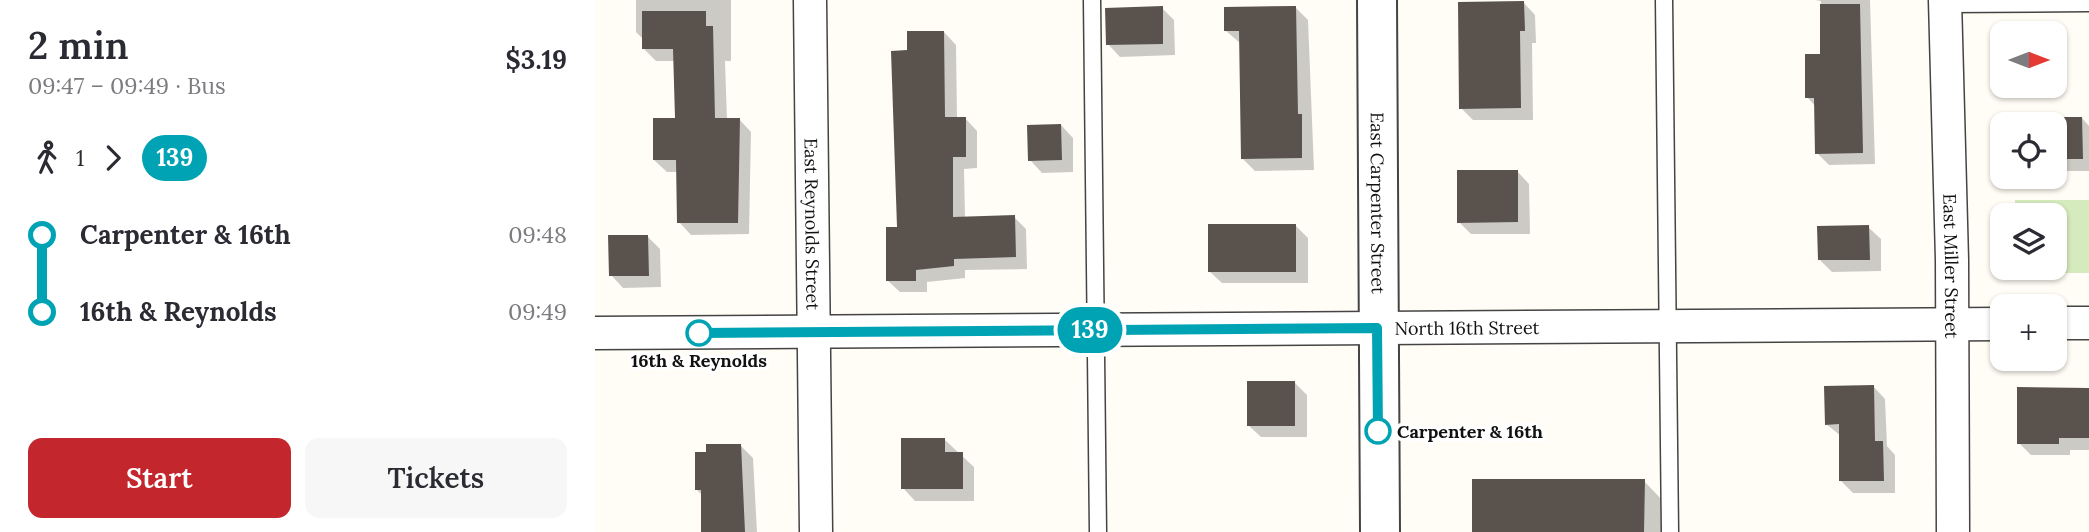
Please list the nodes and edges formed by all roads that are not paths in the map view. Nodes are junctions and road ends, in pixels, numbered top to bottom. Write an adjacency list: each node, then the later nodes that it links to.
1 (810, 0): 14 (street, East Reynolds Street)
2 (1092, 0): 13 (lane)
3 (1377, 0): 12 (street, East Carpenter Street)
4 (1664, 0): 11 (lane)
5 (1945, 2): 6 (lane); 7 (street, East Miller Street)
6 (2089, 3)
7 (1952, 323): 10 (street, North 16th Street); 11 (street, North 16th Street); 20 (street, East Miller Street)
8 (2067, 323): 9 (street)
9 (2089, 323)
10 (1990, 324)
11 (1669, 327): 12 (street, North 16th Street); 19 (lane)
12 (1377, 328): 13 (street, North 16th Street); 18 (street, East Carpenter Street)
13 (1096, 330): 14 (street, North 16th Street); 17 (lane)
14 (815, 332): 15 (street, North 16th Street); 16 (street, East Reynolds Street)
15 (595, 333)
16 (816, 532)
17 (1098, 532)
18 (1380, 532)
19 (1670, 532)
20 (1953, 532)

